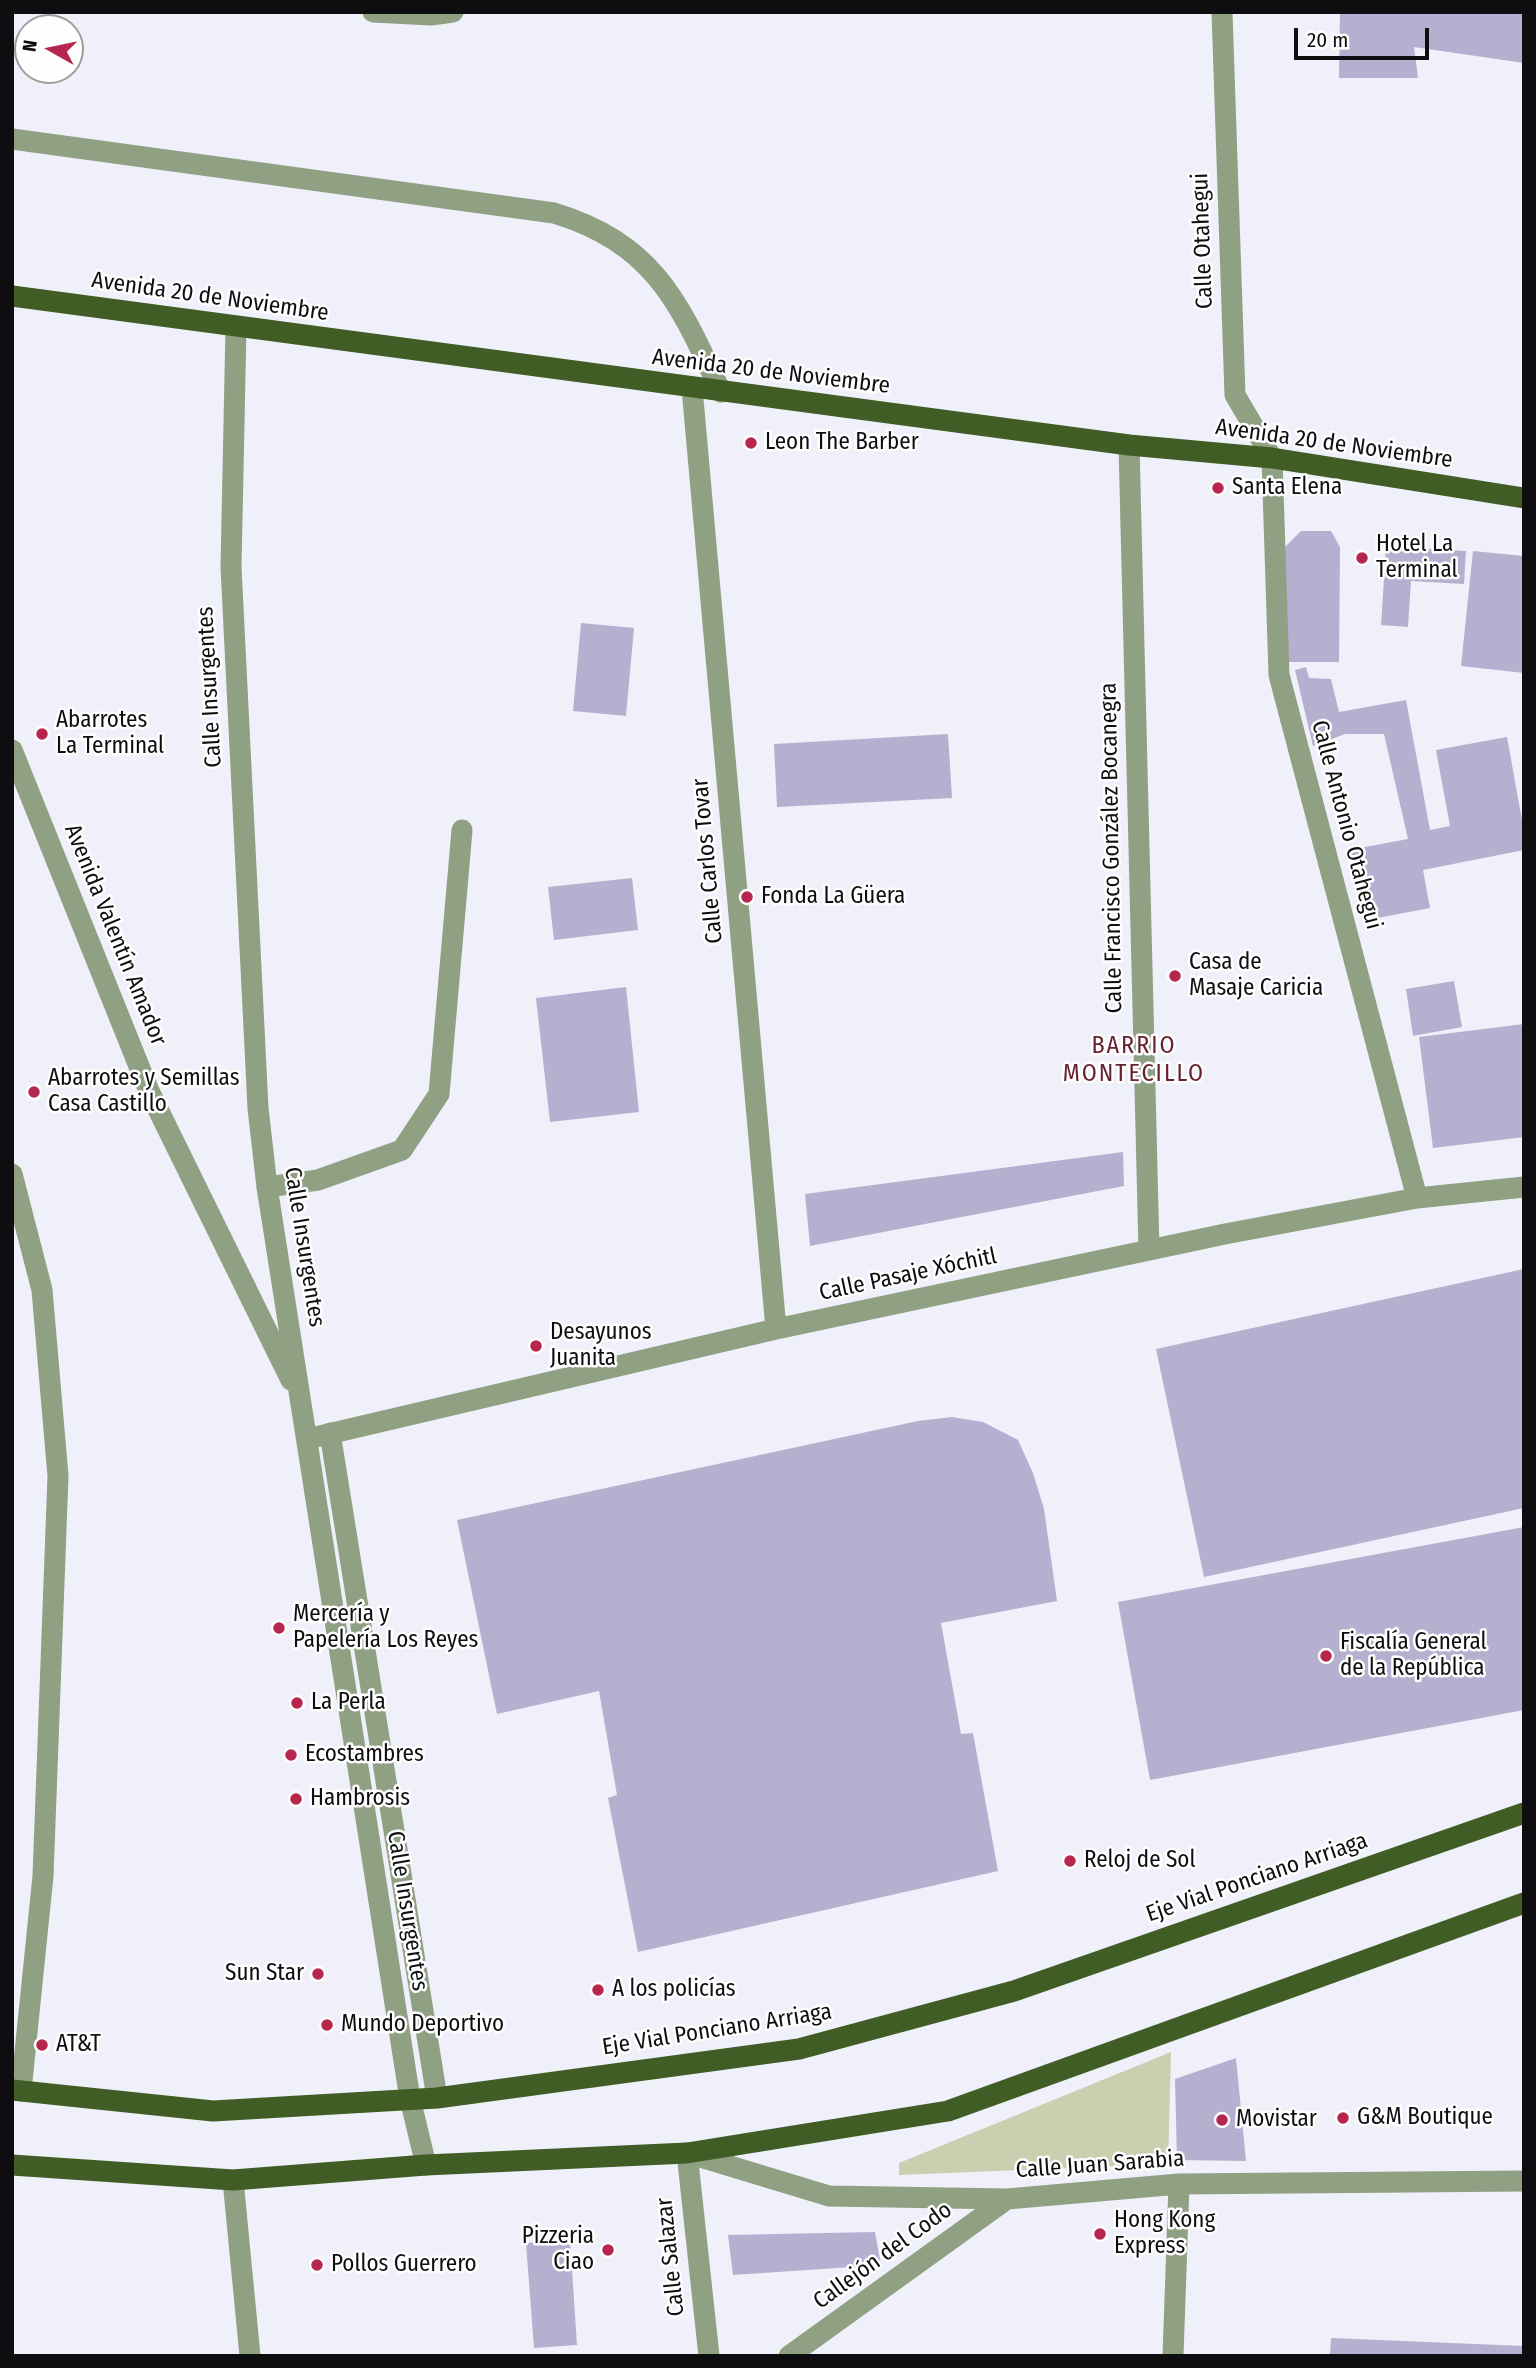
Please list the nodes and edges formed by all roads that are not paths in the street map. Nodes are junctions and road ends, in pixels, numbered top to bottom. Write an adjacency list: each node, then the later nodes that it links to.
1 (373, 12): 2 (street)
2 (453, 12)
3 (1222, 12): 10 (street, Calle Otahegui)
4 (12, 139): 8 (street)
5 (12, 296): 6 (main road, Avenida 20 de Noviembre)
6 (236, 327): 7 (main road, Avenida 20 de Noviembre); 16 (street, Calle Insurgentes)
7 (692, 388): 8 (main road, Avenida 20 de Noviembre); 19 (street, Calle Carlos Tovar)
8 (721, 392): 9 (main road, Avenida 20 de Noviembre)
9 (1129, 445): 10 (main road, Avenida 20 de Noviembre); 18 (street, Calle Francisco González Bocanegra)
10 (1272, 458): 11 (main road, Avenida 20 de Noviembre); 17 (street, Calle Antonio Otahegui)
11 (1524, 498)
12 (12, 750): 20 (street, Avenida Valentín Amador)
13 (462, 830): 16 (street)
14 (12, 1174): 25 (street)
15 (1524, 1186): 17 (street, Calle Pasaje Xóchitl)
16 (267, 1187): 20 (street, Calle Insurgentes)
17 (1417, 1198): 18 (street, Calle Pasaje Xóchitl)
18 (1149, 1250): 19 (street, Calle Pasaje Xóchitl)
19 (776, 1329): 21 (street, Calle Pasaje Xóchitl)
20 (302, 1401): 22 (street, Calle Insurgentes)
21 (330, 1433): 22 (street, Calle Pasaje Xóchitl); 26 (street)
22 (307, 1439): 27 (street, Calle Insurgentes)
23 (1524, 1813): 26 (main road, Eje Vial Ponciano Arriaga)
24 (1524, 1903): 28 (main road)
25 (17, 2090): 27 (main road, Eje Vial Ponciano Arriaga)
26 (437, 2098): 27 (main road, Eje Vial Ponciano Arriaga)
27 (410, 2099): 30 (street, Calle Insurgentes)
28 (687, 2153): 30 (main road); 34 (street, Calle Juan Sarabia); 36 (street, Calle Salazar)
29 (12, 2165): 31 (main road)
30 (426, 2165): 31 (main road)
31 (233, 2180): 35 (street)
32 (1524, 2181): 33 (street, Calle Juan Sarabia)
33 (1179, 2184): 34 (street, Calle Juan Sarabia); 38 (street)
34 (1007, 2199): 37 (street, Callejón del Codo)
35 (250, 2356)
36 (709, 2356)
37 (789, 2356)
38 (1173, 2356)

